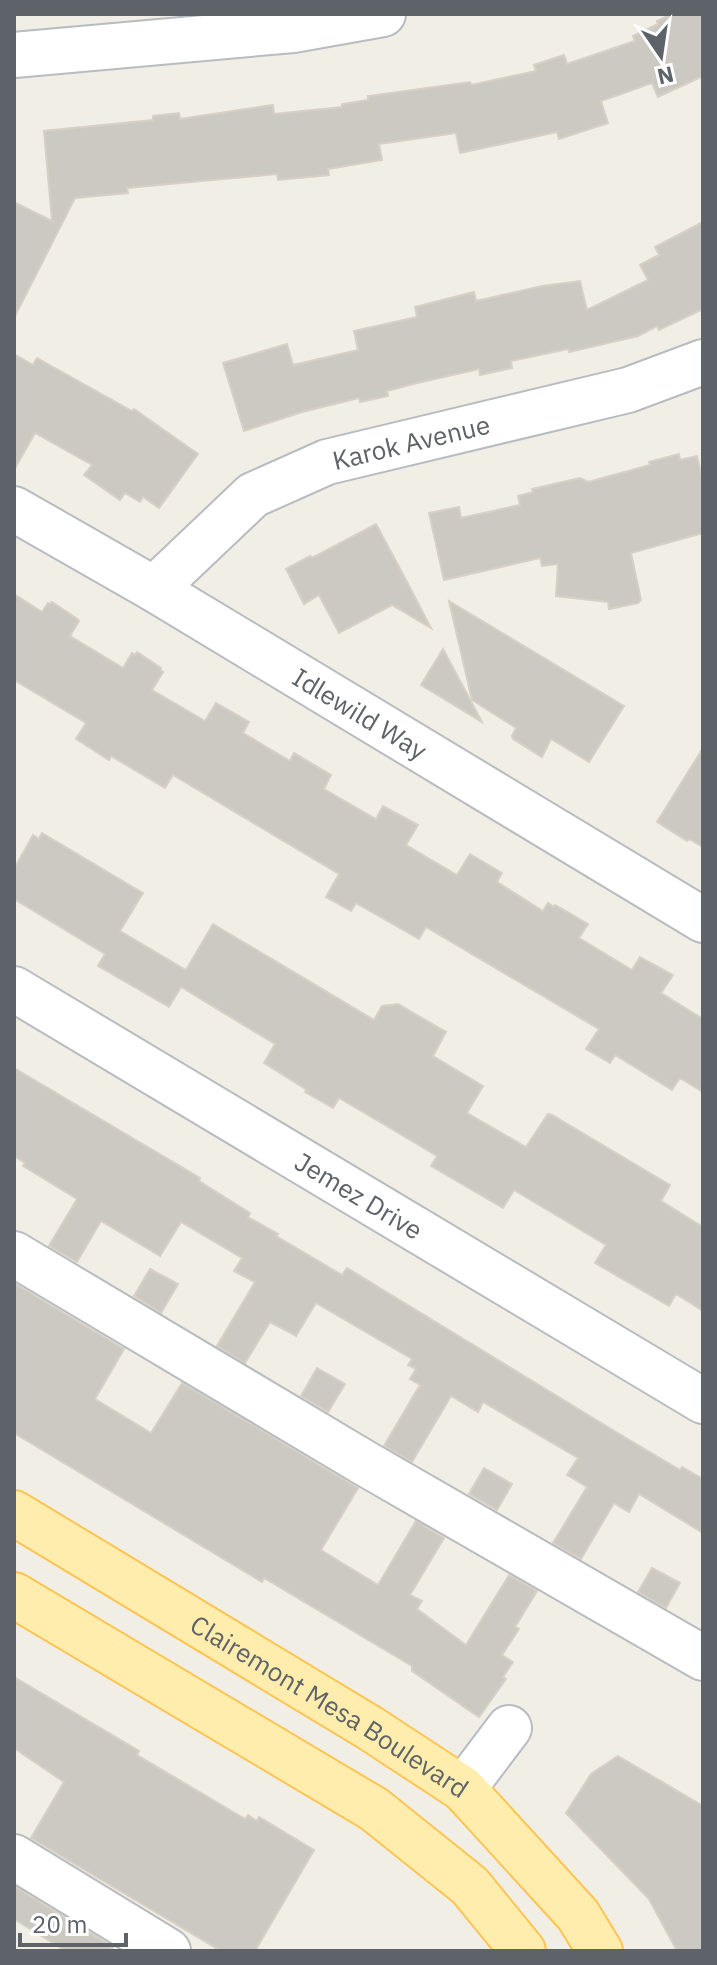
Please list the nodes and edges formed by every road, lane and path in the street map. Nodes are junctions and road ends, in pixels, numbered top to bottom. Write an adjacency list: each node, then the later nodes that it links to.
1 (383, 14): 2 (street)
2 (14, 55)
3 (703, 362): 5 (street, Karok Avenue)
4 (14, 509): 5 (street, Idlewild Way)
5 (154, 589): 6 (street, Idlewild Way)
6 (703, 920)
7 (14, 989): 9 (street, Jemez Drive)
8 (14, 1254): 12 (street)
9 (703, 1401)
10 (14, 1513): 14 (main road, Clairemont Mesa Boulevard)
11 (14, 1595): 17 (main road)
12 (703, 1658)
13 (509, 1728): 14 (street)
14 (463, 1789): 18 (main road, Clairemont Mesa Boulevard)
15 (14, 1857): 16 (street)
16 (168, 1951)
17 (523, 1951)
18 (600, 1951)

